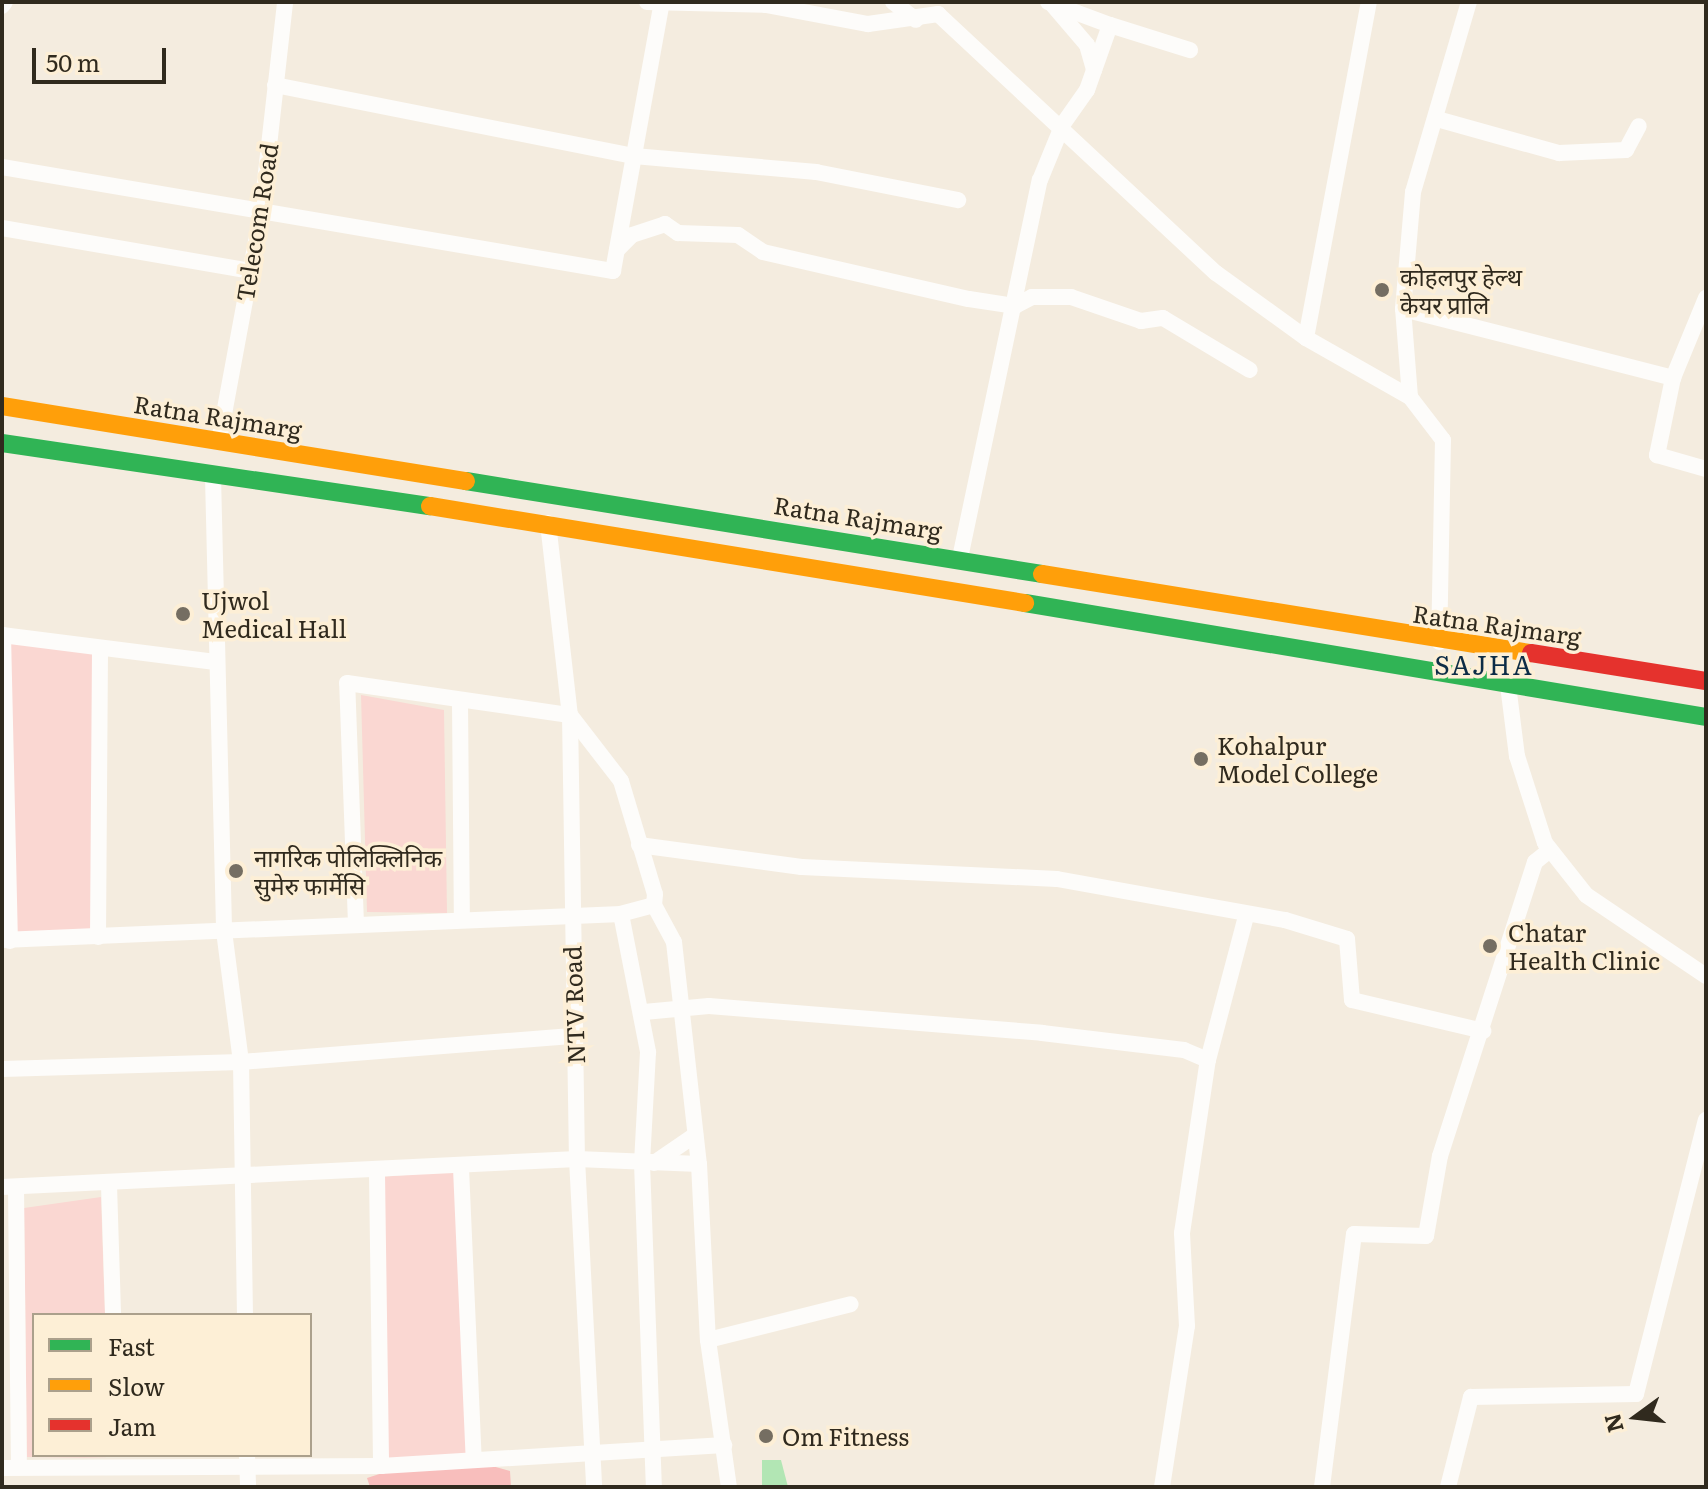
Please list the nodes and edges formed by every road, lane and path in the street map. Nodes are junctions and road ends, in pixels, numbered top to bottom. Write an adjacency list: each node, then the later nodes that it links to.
1 (285, 2): 13 (street, Telecom Road)
2 (893, 2): 9 (street)
3 (1098, 2): 10 (street)
4 (1369, 2): 27 (street)
5 (1469, 2): 14 (street)
6 (657, 3): 9 (street); 17 (street)
7 (1050, 3): 10 (street); 12 (street)
8 (939, 8): 9 (street); 15 (street)
9 (916, 20)
10 (1110, 25): 11 (street); 12 (street)
11 (1190, 50)
12 (1094, 70): 15 (street)
13 (275, 85): 17 (street); 20 (street, Telecom Road)
14 (1437, 119): 16 (street); 26 (street)
15 (1063, 124): 25 (street); 27 (street)
16 (1639, 126)
17 (634, 156): 19 (street); 22 (street)
18 (2, 167): 20 (street)
19 (958, 200)
20 (262, 208): 22 (street); 23 (street, Telecom Road)
21 (2, 228): 23 (street)
22 (616, 251): 25 (street)
23 (250, 271): 32 (street, Telecom Road)
24 (1706, 301): 29 (street)
25 (1015, 306): 28 (street); 37 (street)
26 (1403, 309): 29 (street); 30 (street)
27 (1306, 338): 30 (street)
28 (1250, 370)
29 (1673, 378): 34 (street)
30 (1410, 397): 39 (street)
31 (2, 406): 32 (highway, Ratna Rajmarg)
32 (219, 441): 37 (highway, Ratna Rajmarg)
33 (2, 443): 35 (highway)
34 (1706, 469)
35 (213, 477): 36 (highway); 41 (street)
36 (548, 523): 43 (highway); 45 (street, NTV Road)
37 (960, 558): 39 (highway, Ratna Rajmarg)
38 (3, 635): 40 (street); 57 (street)
39 (1439, 642): 42 (highway, Ratna Rajmarg)
40 (100, 649): 41 (street); 56 (street)
41 (215, 662): 55 (street)
42 (1706, 681)
43 (1508, 685): 46 (highway); 48 (street)
44 (460, 703): 45 (street); 52 (street); 54 (street)
45 (570, 715): 47 (street); 53 (street, NTV Road)
46 (1706, 717)
47 (639, 845): 49 (street); 51 (street)
48 (1550, 850): 58 (street); 61 (street)
49 (654, 905): 50 (street); 59 (street)
50 (621, 914): 53 (street); 60 (street)
51 (1246, 916): 61 (street); 63 (street)
52 (462, 920): 53 (street); 54 (street)
53 (571, 920): 62 (street, NTV Road)
54 (356, 924): 55 (street)
55 (224, 931): 56 (street); 64 (street)
56 (98, 937): 57 (street)
57 (6, 940)
58 (1706, 976)
59 (680, 1010): 60 (street); 63 (street); 67 (street)
60 (644, 1012): 69 (street)
61 (1483, 1031): 93 (street)
62 (575, 1036): 64 (street); 68 (street, NTV Road)
63 (1208, 1060): 92 (street)
64 (241, 1062): 65 (street); 73 (street)
65 (2, 1069)
66 (1706, 1120): 94 (street)
67 (695, 1135): 69 (street); 70 (street)
68 (577, 1159): 69 (street); 71 (street); 82 (street, NTV Road)
69 (648, 1163): 70 (street); 80 (street)
70 (699, 1164): 79 (street)
71 (461, 1168): 72 (street); 84 (street)
72 (377, 1174): 73 (street); 86 (street)
73 (243, 1179): 74 (street); 78 (street)
74 (109, 1185): 75 (street); 77 (street)
75 (9, 1187): 87 (street)
76 (851, 1304): 79 (street)
77 (113, 1313)
78 (245, 1313)
79 (708, 1340): 81 (street)
80 (653, 1445): 81 (street); 82 (street); 90 (street)
81 (724, 1445): 91 (street)
82 (593, 1449): 84 (street); 89 (street, NTV Road)
83 (247, 1459): 85 (street); 86 (street); 88 (street)
84 (474, 1460): 86 (street)
85 (118, 1463): 87 (street)
86 (381, 1466)
87 (10, 1467)
88 (248, 1487)
89 (594, 1487)
90 (654, 1487)
91 (729, 1487)
92 (1162, 1487)
93 (1322, 1487)
94 (1448, 1487)

